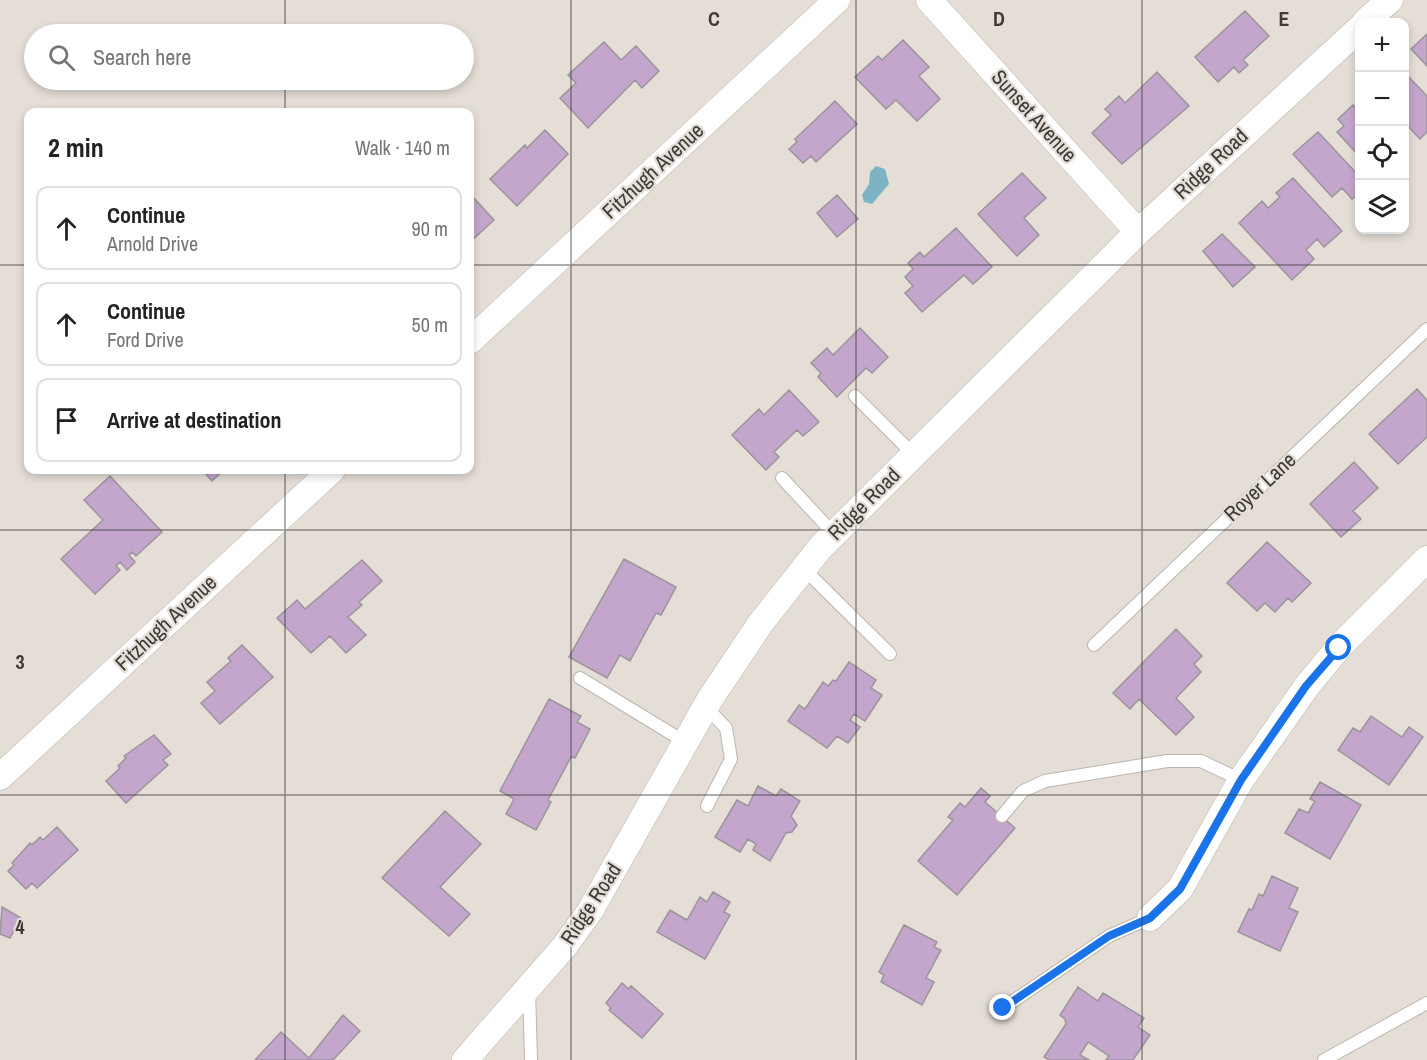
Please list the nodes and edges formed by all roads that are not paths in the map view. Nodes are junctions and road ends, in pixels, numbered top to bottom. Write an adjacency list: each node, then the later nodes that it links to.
1 (837, 0): 8 (street, Fitzhugh Avenue)
2 (929, 0): 6 (street, Sunset Avenue)
3 (1390, 0): 4 (street)
4 (1370, 18)
5 (1355, 32): 6 (street, Ridge Road)
6 (1138, 232): 10 (street, Ridge Road)
7 (1427, 329): 16 (lane, Royer Lane)
8 (474, 338)
9 (855, 396): 10 (lane)
10 (914, 455): 13 (street, Ridge Road)
11 (328, 474): 21 (street, Fitzhugh Avenue)
12 (782, 478): 13 (lane)
13 (834, 534): 15 (street, Ridge Road)
14 (1427, 559): 22 (street)
15 (804, 569): 17 (lane); 19 (street, Ridge Road)
16 (1094, 645)
17 (890, 654)
18 (580, 678): 20 (lane)
19 (705, 706): 20 (street, Ridge Road); 23 (lane)
20 (685, 741): 26 (street, Ridge Road)
21 (0, 777)
22 (1241, 780): 24 (lane); 25 (street)
23 (706, 806)
24 (1002, 816)
25 (1150, 918): 28 (lane)
26 (529, 987): 29 (street, Ridge Road); 30 (lane)
27 (1427, 1003): 31 (lane)
28 (1003, 1008)
29 (465, 1060)
30 (531, 1060)
31 (1324, 1060)

